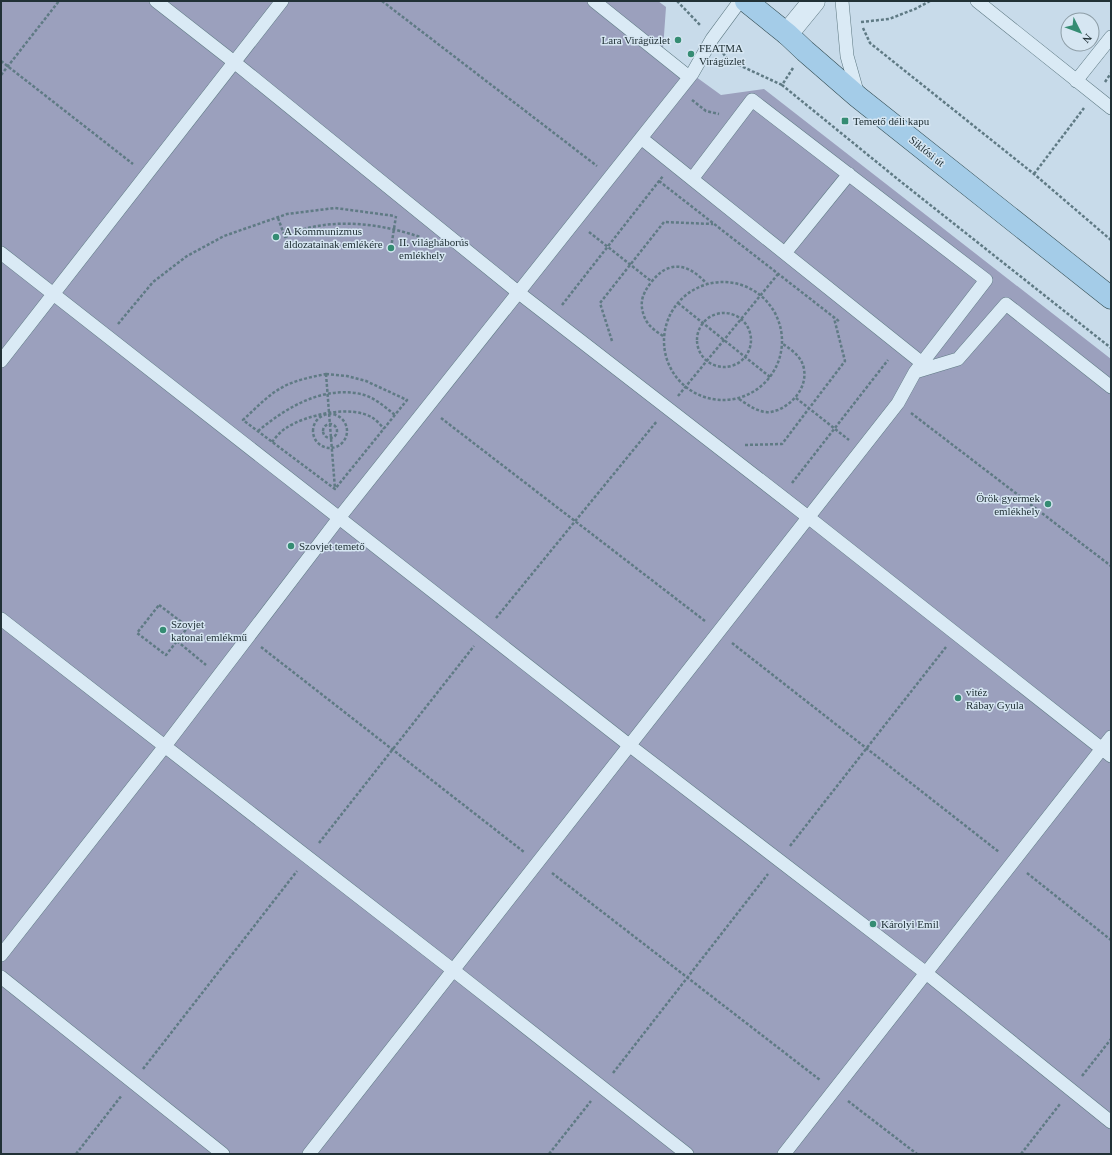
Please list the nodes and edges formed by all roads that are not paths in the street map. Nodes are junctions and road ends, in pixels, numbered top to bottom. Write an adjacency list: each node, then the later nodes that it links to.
1 (156, 1): 11 (lane)
2 (282, 1): 11 (lane)
3 (594, 1): 12 (lane)
4 (740, 1): 12 (lane)
5 (746, 1): 9 (main road, Siklósi út)
6 (814, 1): 9 (street)
7 (842, 1): 14 (lane)
8 (977, 1): 13 (lane)
9 (787, 34): 14 (main road, Siklósi út)
10 (1111, 37): 13 (lane)
11 (234, 62): 21 (lane); 22 (lane)
12 (689, 77): 16 (lane)
13 (1076, 81): 15 (lane)
14 (858, 96): 23 (main road, Siklósi út)
15 (1111, 108)
16 (641, 138): 18 (lane); 21 (lane)
17 (849, 174): 18 (lane); 20 (lane); 25 (lane)
18 (692, 179): 20 (lane)
19 (1, 253): 22 (lane)
20 (785, 253): 25 (lane)
21 (519, 292): 27 (lane); 28 (lane)
22 (53, 294): 24 (lane); 28 (lane)
23 (1111, 298)
24 (1, 361)
25 (919, 367): 26 (lane); 27 (lane)
26 (1111, 387)
27 (808, 517): 31 (lane); 33 (lane)
28 (339, 518): 31 (lane); 32 (lane)
29 (1, 619): 32 (lane)
30 (1111, 737): 33 (lane)
31 (629, 745): 35 (lane); 36 (lane)
32 (165, 746): 34 (lane); 35 (lane)
33 (1106, 753): 36 (lane)
34 (1, 955)
35 (453, 970): 40 (lane); 41 (lane)
36 (926, 973): 38 (lane); 42 (lane)
37 (1, 977): 39 (lane)
38 (1111, 1122)
39 (223, 1154)
40 (309, 1154)
41 (687, 1154)
42 (784, 1154)

